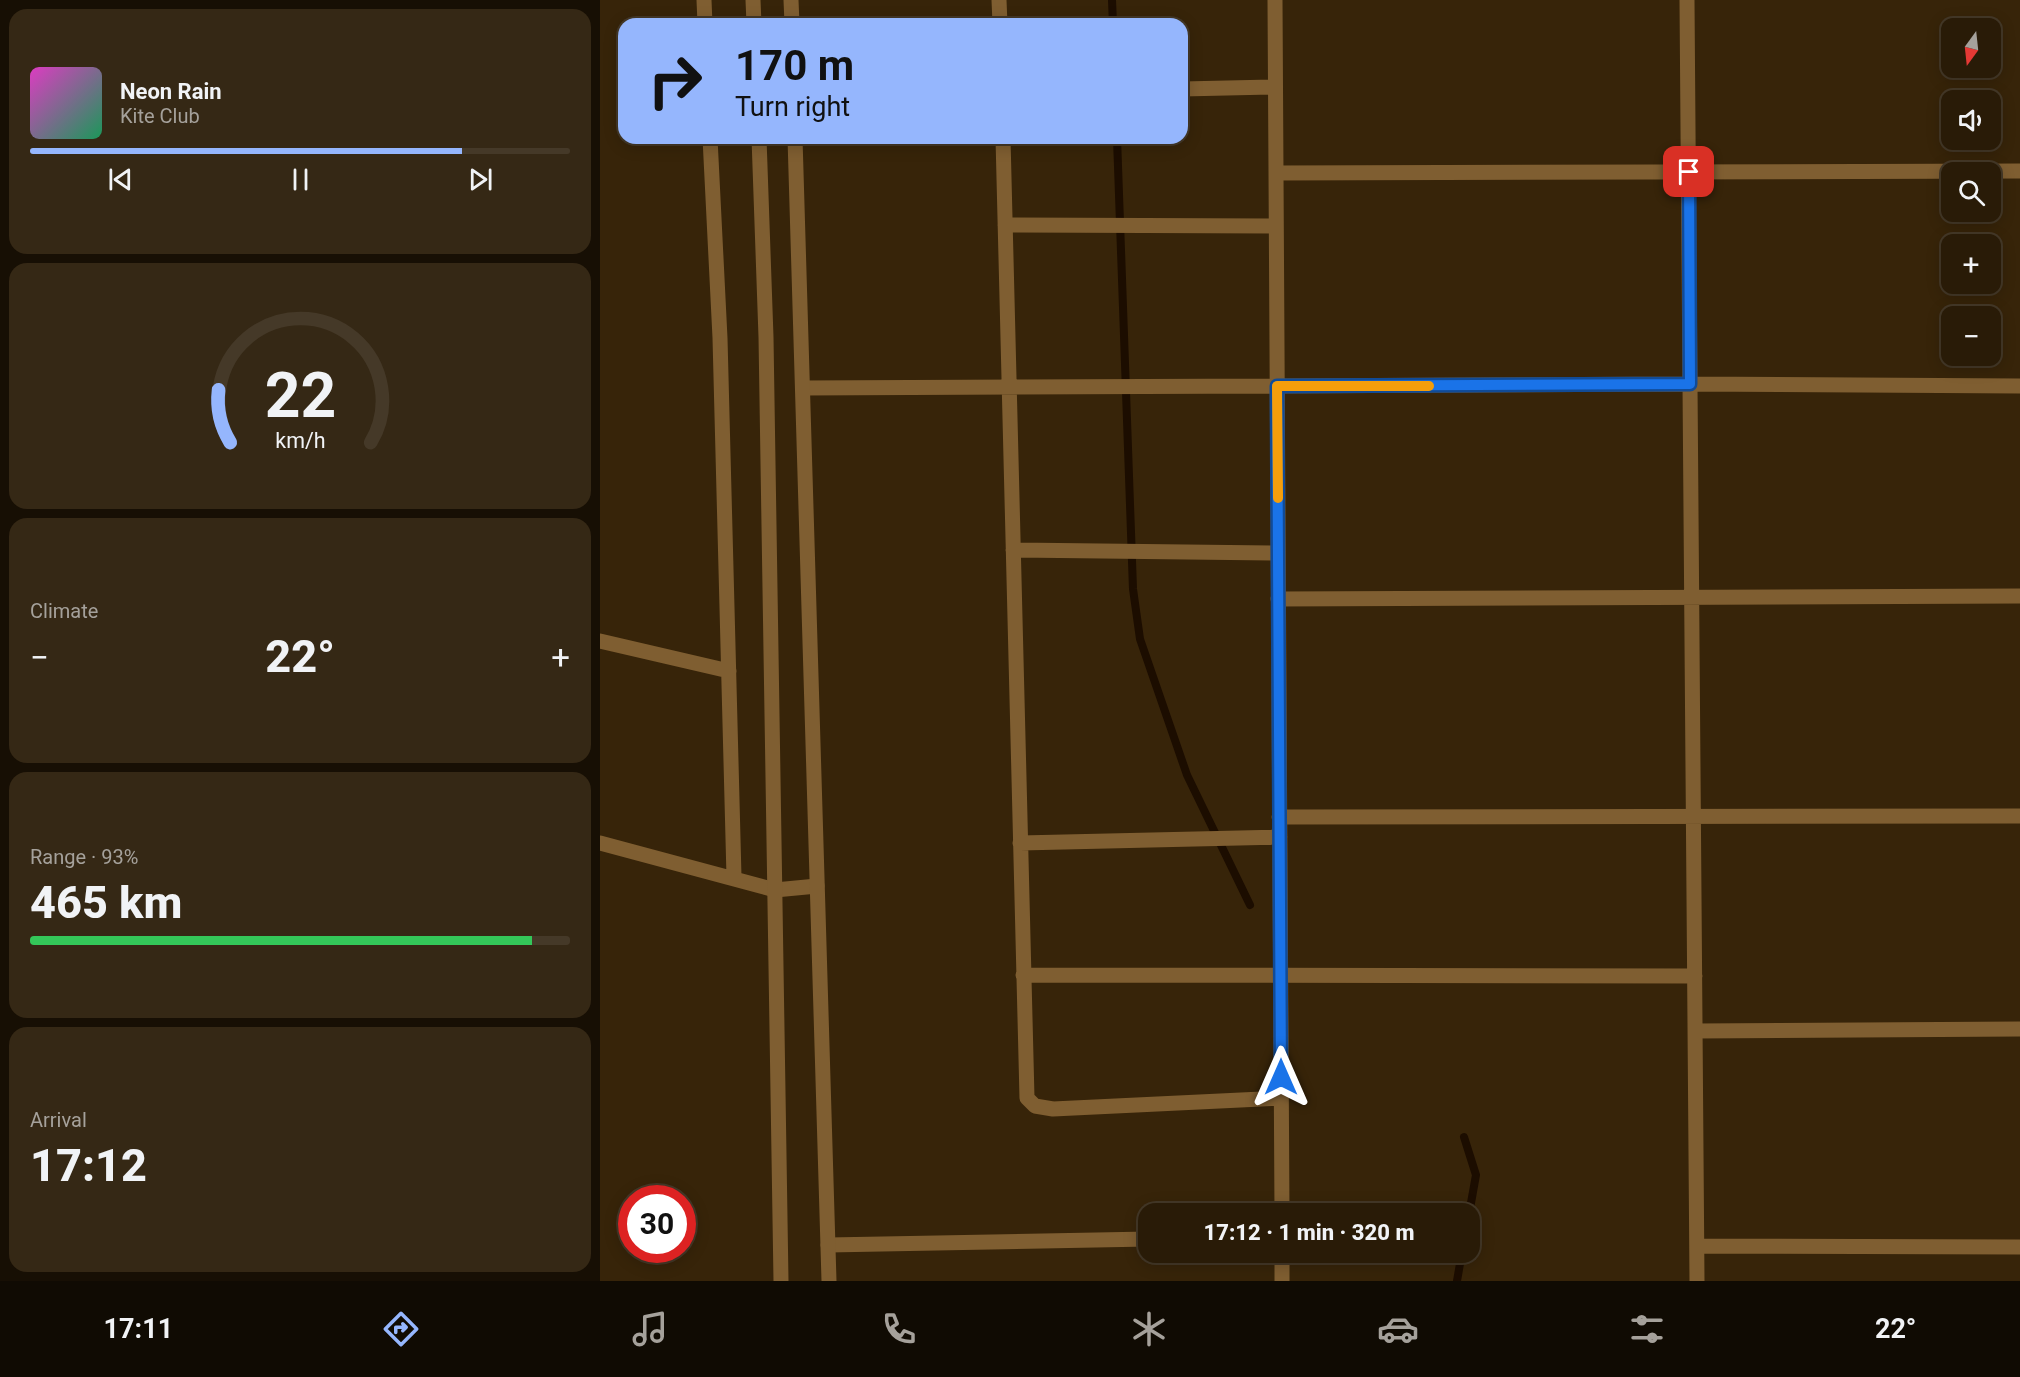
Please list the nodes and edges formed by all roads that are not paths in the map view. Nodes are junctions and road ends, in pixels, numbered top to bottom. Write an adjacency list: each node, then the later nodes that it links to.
1 (704, 0): 7 (street)
2 (753, 0): 8 (street)
3 (791, 0): 9 (street)
4 (999, 0): 10 (street)
5 (1275, 0): 11 (street)
6 (1687, 0): 18 (street)
7 (705, 18)
8 (754, 18)
9 (792, 18)
10 (1000, 18)
11 (1275, 87): 12 (street); 19 (street)
12 (1188, 88)
13 (710, 144): 33 (street)
14 (759, 144): 42 (street)
15 (795, 144): 25 (street)
16 (1003, 144): 20 (street)
17 (2020, 171): 18 (street)
18 (1689, 172): 19 (street); 22 (street)
19 (1276, 173): 21 (street)
20 (1005, 225): 21 (street); 26 (street)
21 (1276, 226): 23 (street)
22 (1690, 384): 23 (street); 24 (street); 30 (street)
23 (1277, 386): 26 (street); 28 (street)
24 (2020, 386)
25 (803, 388): 26 (street); 41 (street)
26 (1009, 388): 27 (street)
27 (1013, 550): 28 (street); 39 (street)
28 (1278, 553): 31 (street)
29 (2020, 596): 30 (street)
30 (1692, 597): 31 (street); 34 (street)
31 (1278, 599): 36 (street)
32 (600, 641): 33 (street)
33 (729, 671): 40 (street)
34 (1694, 816): 35 (street); 36 (street); 45 (street)
35 (2020, 816)
36 (1280, 817): 37 (street)
37 (1280, 837): 39 (street); 44 (street)
38 (600, 843): 40 (street)
39 (1020, 843): 43 (street)
40 (734, 878): 42 (street)
41 (817, 886): 42 (street); 51 (street)
42 (775, 890): 55 (street)
43 (1023, 975): 44 (street); 48 (street)
44 (1281, 975): 45 (street); 48 (street)
45 (1695, 976): 47 (street)
46 (2020, 1029): 47 (street)
47 (1696, 1031): 52 (street)
48 (1281, 1098): 49 (street)
49 (1282, 1203)
50 (1138, 1239): 51 (street)
51 (828, 1245): 56 (street)
52 (1697, 1246): 53 (street); 58 (street)
53 (2020, 1247)
54 (1282, 1263): 57 (street)
55 (781, 1281)
56 (829, 1281)
57 (1282, 1281)
58 (1697, 1281)

